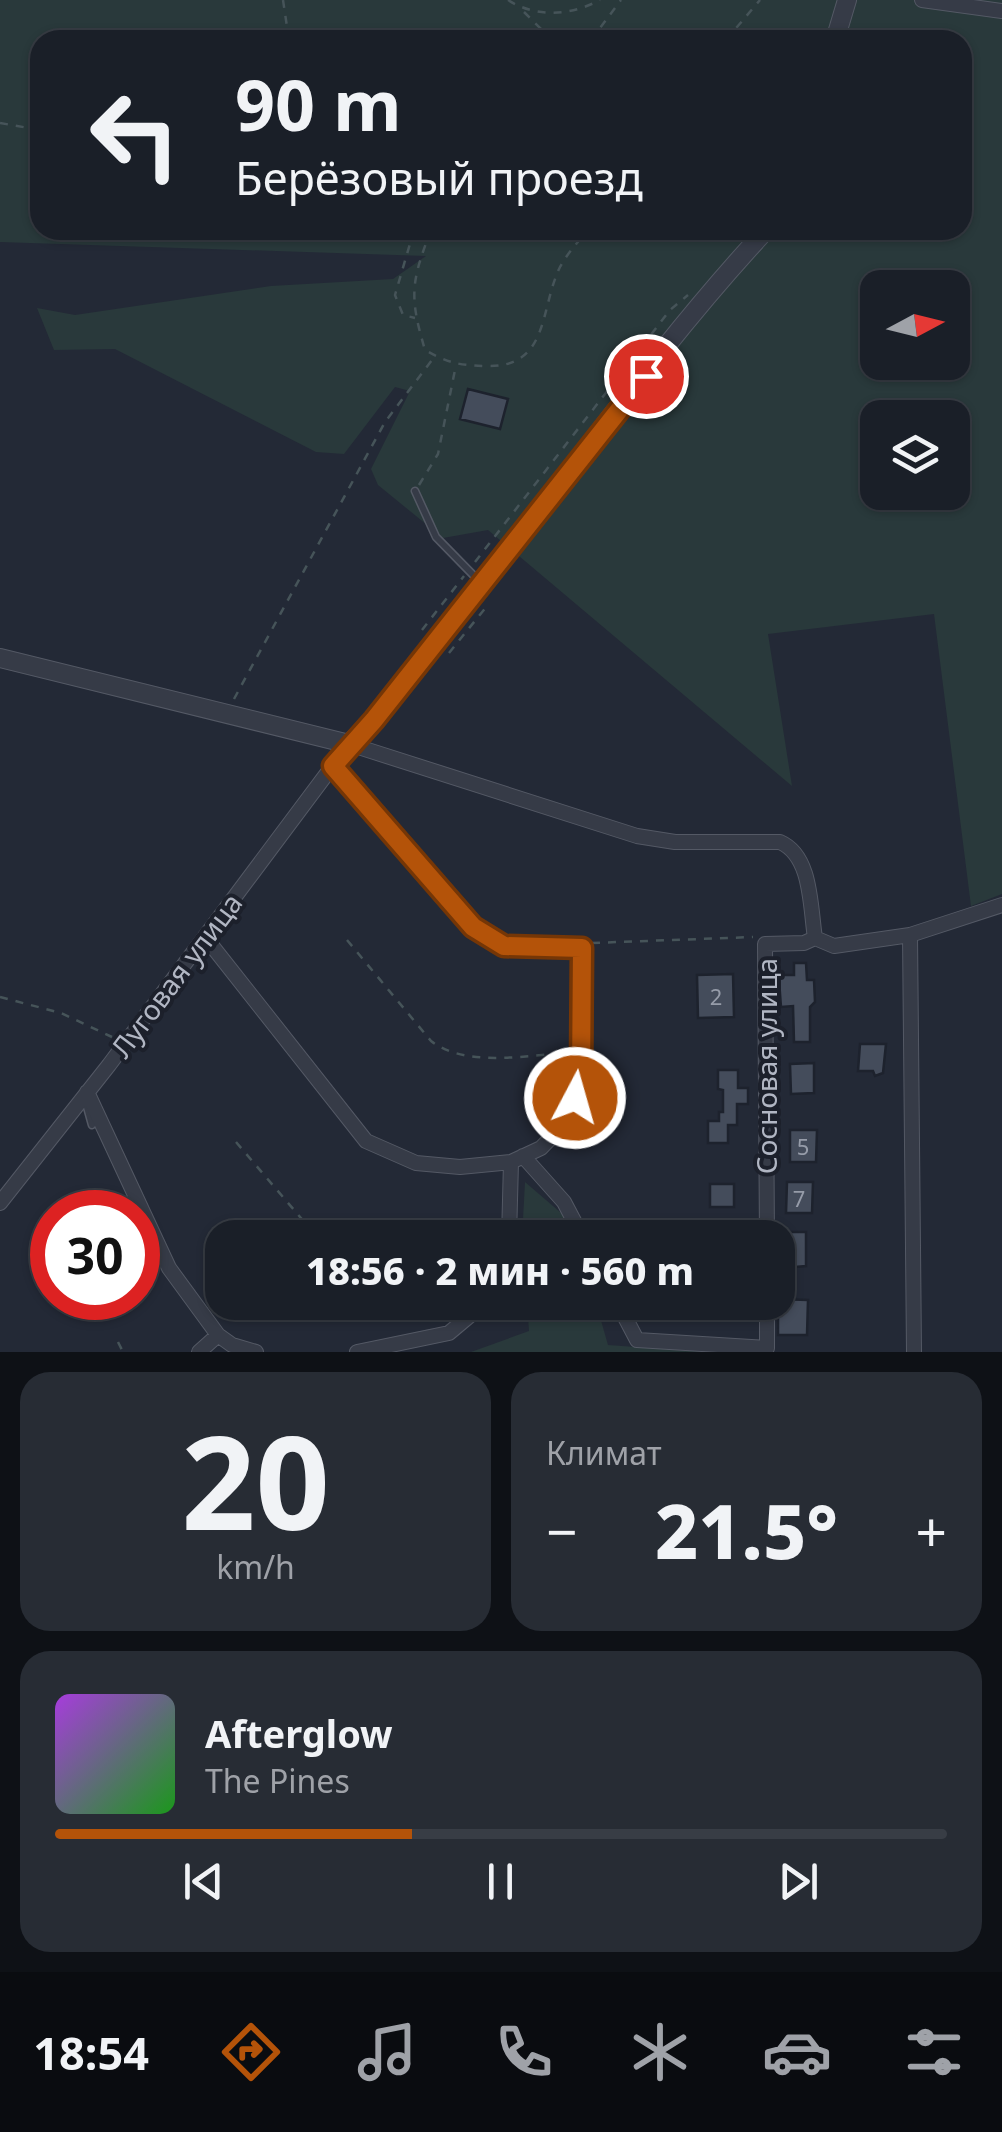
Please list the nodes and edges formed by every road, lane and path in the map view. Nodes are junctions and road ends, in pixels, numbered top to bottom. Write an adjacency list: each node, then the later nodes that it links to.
1 (284, 0): 10 (path)
2 (508, 0): 8 (path)
3 (600, 0): 8 (path)
4 (621, 0): 12 (path)
5 (760, 0): 13 (path)
6 (847, 0): 14 (street)
7 (922, 0): 9 (street)
8 (520, 8): 11 (path)
9 (1002, 12)
10 (288, 30)
11 (542, 30)
12 (598, 30)
13 (734, 30)
14 (839, 30)
15 (0, 122): 16 (path)
16 (30, 128)
17 (411, 240): 22 (path)
18 (428, 240): 22 (path)
19 (581, 240): 24 (path)
20 (757, 240): 27 (street)
21 (693, 291): 26 (path)
22 (416, 318): 23 (path)
23 (435, 356): 24 (path); 32 (path)
24 (456, 365): 25 (path)
25 (415, 490): 26 (lane)
26 (468, 570): 27 (lane); 29 (path)
27 (482, 584): 33 (street)
28 (487, 606): 30 (path)
29 (422, 630)
30 (449, 653)
31 (0, 658): 32 (street)
32 (225, 714): 33 (street)
33 (349, 744): 34 (street, Луговая улица); 38 (street)
34 (333, 766): 37 (street, Луговая улица); 41 (street)
35 (1002, 906): 36 (street, Сосновая улица)
36 (910, 935): 38 (street, Сосновая улица); 63 (street)
37 (205, 937): 43 (street, Луговая улица); 48 (street)
38 (815, 938): 40 (street, Сосновая улица)
39 (346, 940): 44 (path)
40 (764, 944): 41 (path); 53 (street, Сосновая улица)
41 (582, 948): 44 (street)
42 (0, 997): 43 (path)
43 (121, 1049): 45 (street, Луговая улица)
44 (580, 1053): 48 (street)
45 (85, 1095): 46 (lane); 49 (street, Луговая улица); 57 (street)
46 (92, 1126)
47 (236, 1142): 50 (path)
48 (517, 1159): 51 (street); 52 (street)
49 (0, 1203)
50 (303, 1220)
51 (511, 1220)
52 (573, 1220)
53 (766, 1220)
54 (464, 1320): 62 (street)
55 (625, 1320): 56 (street)
56 (767, 1320)
57 (218, 1334): 60 (street); 61 (street)
58 (118, 1342): 59 (path)
59 (123, 1352)
60 (199, 1352)
61 (256, 1352)
62 (357, 1352)
63 (914, 1352)

